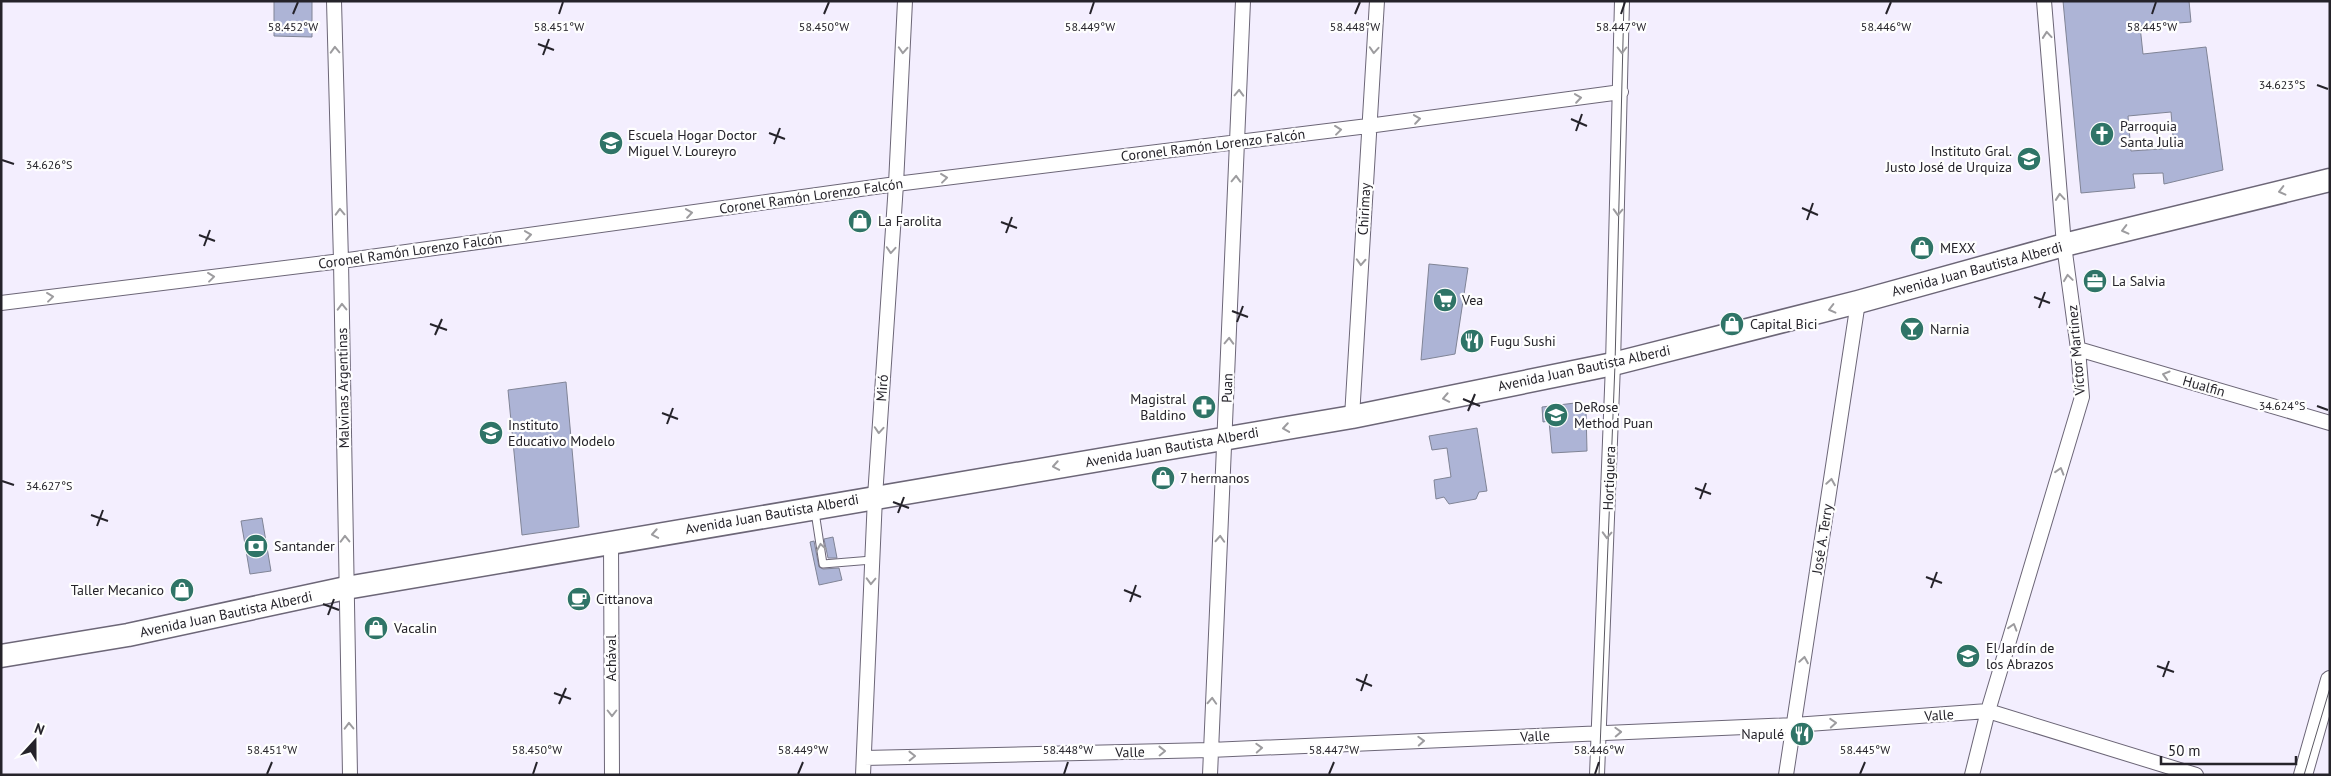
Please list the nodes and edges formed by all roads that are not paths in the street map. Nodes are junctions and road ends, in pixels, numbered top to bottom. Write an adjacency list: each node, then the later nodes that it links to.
1 (334, 1): 13 (street, Malvinas Argentinas, one-way to 1)
2 (905, 1): 11 (street, Miró, one-way to 11)
3 (1242, 1): 9 (street, Puan, one-way to 3)
4 (1377, 1): 8 (street, Chirimay, one-way to 8)
5 (1622, 1): 7 (street, Hortiguera, one-way to 7)
6 (2044, 1): 12 (street, Víctor Martínez, one-way to 6)
7 (1621, 92): 8 (street, Coronel Ramón Lorenzo Falcón, one-way to 7); 17 (street, Hortiguera, one-way to 17)
8 (1368, 126): 9 (street, Coronel Ramón Lorenzo Falcón, one-way to 8); 18 (street, Chirimay, one-way to 18)
9 (1237, 142): 11 (street, Coronel Ramón Lorenzo Falcón, one-way to 9); 20 (street, Puan, one-way to 9)
10 (2330, 180): 12 (main road, Avenida Juan Bautista Alberdi, one-way to 12)
11 (896, 184): 13 (street, Coronel Ramón Lorenzo Falcón, one-way to 11); 21 (street, Miró, one-way to 21)
12 (2064, 245): 14 (main road, Avenida Juan Bautista Alberdi); 16 (street, Víctor Martínez, one-way to 12)
13 (341, 261): 15 (street, Coronel Ramón Lorenzo Falcón, one-way to 13); 25 (street, Malvinas Argentinas, one-way to 13)
14 (1858, 302): 17 (main road, Avenida Juan Bautista Alberdi, one-way to 17); 29 (street, José A. Terry, one-way to 14)
15 (1, 304)
16 (2078, 349): 19 (street, Hualfin, one-way to 16); 28 (street, Víctor Martínez, one-way to 16)
17 (1613, 364): 18 (main road, Avenida Juan Bautista Alberdi, one-way to 18); 30 (street, Hortiguera, one-way to 30)
18 (1352, 417): 20 (main road, Avenida Juan Bautista Alberdi, one-way to 20)
19 (2330, 423)
20 (1225, 437): 21 (main road, Avenida Juan Bautista Alberdi, one-way to 21); 31 (street, Puan, one-way to 20)
21 (875, 497): 22 (main road, Avenida Juan Bautista Alberdi); 24 (street, Miró)
22 (814, 507): 23 (main road, Avenida Juan Bautista Alberdi, one-way to 23); 24 (lane, one-way to 22)
23 (611, 542): 25 (main road, Avenida Juan Bautista Alberdi); 34 (street, Achával, one-way to 34)
24 (872, 560): 32 (street, Miró, one-way to 32)
25 (346, 588): 26 (main road, Avenida Juan Bautista Alberdi); 33 (street, Malvinas Argentinas, one-way to 25)
26 (1, 656)
27 (2330, 680): 41 (street)
28 (1988, 711): 29 (street, Valle, one-way to 28); 39 (street, Víctor Martínez); 40 (street, Valle)
29 (1794, 725): 30 (street, Valle, one-way to 29); 38 (street, José A. Terry)
30 (1599, 733): 31 (street, Valle, one-way to 30); 37 (street, Hortiguera)
31 (1210, 750): 32 (street, Valle, one-way to 31); 36 (street, Puan)
32 (864, 758): 35 (street, Miró)
33 (350, 775)
34 (612, 775)
35 (863, 775)
36 (1210, 775)
37 (1597, 775)
38 (1786, 775)
39 (1972, 775)
40 (2196, 775)
41 (2302, 775)

